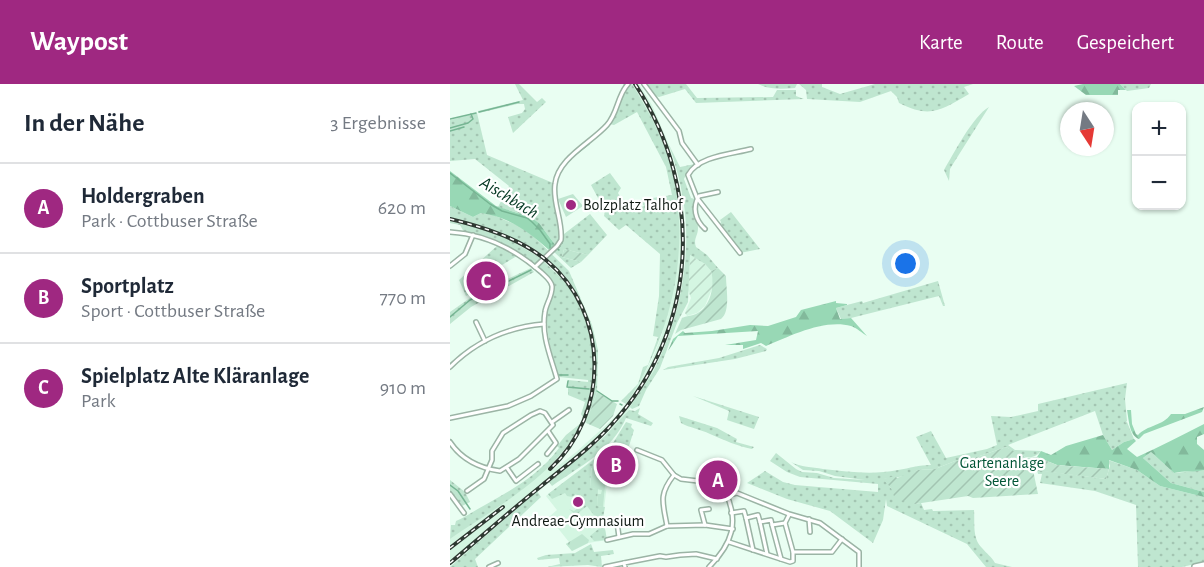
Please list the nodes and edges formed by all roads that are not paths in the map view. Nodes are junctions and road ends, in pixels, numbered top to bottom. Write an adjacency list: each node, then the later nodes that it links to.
1 (628, 84): 12 (street)
2 (644, 84): 4 (street)
3 (751, 149): 4 (street)
4 (699, 165): 6 (street)
5 (718, 192): 6 (street)
6 (697, 198): 7 (street); 10 (street)
7 (705, 228)
8 (450, 232): 9 (street)
9 (472, 236): 11 (street); 12 (street)
10 (740, 253)
11 (450, 266)
12 (535, 267): 14 (street)
13 (476, 322): 15 (street)
14 (544, 324): 15 (street); 18 (street)
15 (485, 341): 16 (street)
16 (450, 367)
17 (569, 410): 19 (street)
18 (450, 418)
19 (552, 422): 20 (street); 26 (street)
20 (548, 431): 23 (street); 25 (street)
21 (450, 442): 26 (street)
22 (637, 450): 27 (street)
23 (547, 454)
24 (538, 464): 25 (street)
25 (507, 468): 26 (street)
26 (488, 470): 28 (street)
27 (674, 475): 30 (street); 42 (street)
28 (467, 491)
29 (450, 494): 32 (street)
30 (727, 496): 33 (street); 34 (street)
31 (709, 509): 40 (street)
32 (464, 513)
33 (731, 513): 35 (street); 43 (street)
34 (789, 514): 36 (street); 39 (street)
35 (746, 518): 38 (street); 49 (street)
36 (809, 519): 44 (street); 46 (street)
37 (616, 522): 45 (street)
38 (760, 522): 41 (street); 51 (street)
39 (785, 523): 41 (street); 50 (street)
40 (705, 525): 42 (street); 43 (street)
41 (772, 525): 53 (street)
42 (667, 526): 45 (street)
43 (733, 529): 48 (street)
44 (810, 532)
45 (619, 537): 47 (street)
46 (842, 539): 50 (street); 60 (street)
47 (607, 540)
48 (729, 542): 49 (street); 52 (street)
49 (753, 550): 51 (street)
50 (793, 552): 53 (street)
51 (766, 554): 53 (street)
52 (717, 559): 55 (street); 59 (street)
53 (781, 559)
54 (498, 563): 57 (street)
55 (624, 565): 58 (street)
56 (1204, 565): 61 (main road)
57 (489, 567)
58 (605, 567)
59 (709, 567)
60 (859, 567)
61 (1195, 567)

